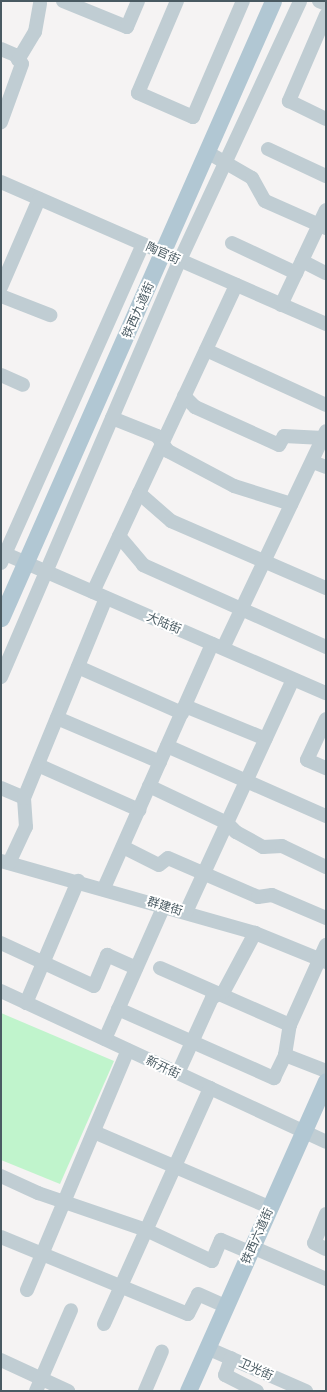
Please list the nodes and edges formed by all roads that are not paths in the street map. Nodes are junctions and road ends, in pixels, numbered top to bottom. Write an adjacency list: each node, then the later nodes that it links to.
1 (63, 1): 2 (street)
2 (138, 1)
3 (177, 1): 4 (street)
4 (243, 1)
5 (273, 1): 17 (main road, 铁西九道街)
6 (300, 1): 18 (street)
7 (320, 1): 9 (street)
8 (43, 2): 12 (street)
9 (326, 4)
10 (326, 15): 14 (street)
11 (1, 49): 12 (street)
12 (18, 60): 13 (street)
13 (5, 97): 15 (street)
14 (326, 119)
15 (1, 122)
16 (268, 149): 19 (street)
17 (207, 152): 18 (street); 26 (main road, 铁西九道街)
18 (225, 162): 23 (street); 27 (street)
19 (326, 176)
20 (1, 182): 21 (street, 陶官街)
21 (39, 199): 25 (street, 陶官街); 28 (street)
22 (326, 210): 23 (street)
23 (322, 226): 29 (street)
24 (232, 243): 29 (street)
25 (143, 244): 26 (street, 陶官街); 49 (street)
26 (163, 253): 27 (street, 陶官街); 52 (main road, 铁西九道街)
27 (180, 260): 31 (street, 陶官街); 42 (street)
28 (5, 265): 32 (street)
29 (299, 267): 30 (street); 34 (street)
30 (326, 273)
31 (236, 285): 34 (street, 陶官街); 37 (street)
32 (1, 287)
33 (1, 296): 35 (street)
34 (281, 305): 36 (street, 陶官街)
35 (50, 315)
36 (326, 324)
37 (206, 350): 40 (street); 41 (street)
38 (1, 375): 39 (street)
39 (23, 385)
40 (184, 396): 43 (street); 44 (street)
41 (326, 405)
42 (112, 418): 44 (street); 53 (street)
43 (325, 435): 45 (street)
44 (162, 443): 46 (street); 47 (street)
45 (320, 464): 47 (street)
46 (139, 493): 48 (street); 51 (street)
47 (291, 504): 51 (street)
48 (119, 536): 55 (street); 57 (street)
49 (6, 537): 50 (street)
50 (2, 556): 52 (street, 大陆街)
51 (263, 559): 54 (street); 57 (street)
52 (26, 563): 53 (street, 大陆街); 58 (main road, 铁西九道街)
53 (48, 572): 55 (street, 大陆街); 62 (street)
54 (326, 588)
55 (93, 592): 56 (street, 大陆街)
56 (106, 598): 59 (street, 大陆街); 61 (street)
57 (240, 611): 59 (street); 60 (street)
58 (1, 618)
59 (218, 646): 63 (street, 大陆街); 65 (street)
60 (326, 647)
61 (78, 667): 65 (street); 66 (street)
62 (1, 677)
63 (293, 679): 64 (street, 大陆街); 68 (street)
64 (326, 693)
65 (183, 709): 68 (street); 69 (street)
66 (57, 718): 70 (street); 71 (street)
67 (326, 719): 72 (street)
68 (266, 739): 73 (street)
69 (167, 746): 70 (street); 73 (street)
70 (160, 762): 74 (street)
71 (38, 765): 76 (street); 77 (street)
72 (326, 768)
73 (247, 780): 78 (street); 79 (street)
74 (149, 786): 77 (street); 79 (street)
75 (1, 788): 76 (street)
76 (24, 798): 81 (street)
77 (139, 810): 80 (street)
78 (326, 816)
79 (227, 822): 82 (street); 83 (street)
80 (122, 846): 83 (street); 85 (street)
81 (5, 862): 84 (street, 群建街)
82 (326, 867)
83 (205, 872): 87 (street); 88 (street)
84 (78, 881): 85 (street, 群建街); 93 (street)
85 (104, 888): 86 (street, 群建街)
86 (164, 906): 87 (street, 群建街); 94 (street)
87 (186, 912): 89 (street, 群建街)
88 (326, 918)
89 (255, 933): 92 (street, 群建街); 97 (street)
90 (1, 943): 93 (street)
91 (326, 945): 92 (street)
92 (323, 961): 100 (street)
93 (44, 962): 94 (street); 98 (street)
94 (136, 968): 99 (street)
95 (160, 968): 97 (street)
96 (2, 993): 98 (street, 新开街)
97 (219, 994): 100 (street); 102 (street)
98 (26, 1003): 101 (street, 新开街)
99 (118, 1009): 101 (street); 102 (street)
100 (290, 1025): 104 (street)
101 (105, 1039): 103 (street, 新开街)
102 (192, 1042): 104 (street); 106 (street)
103 (128, 1050): 106 (street, 新开街); 109 (street)
104 (285, 1055): 105 (street)
105 (326, 1071)
106 (178, 1073): 108 (street, 新开街)
107 (326, 1081): 110 (main road, 铁西六道街)
108 (210, 1088): 110 (street, 新开街); 112 (street)
109 (94, 1132): 112 (street); 114 (street)
110 (303, 1132): 111 (street, 新开街); 115 (main road, 铁西六道街)
111 (326, 1142)
112 (175, 1166): 115 (street); 117 (street)
113 (1, 1176): 114 (street)
114 (66, 1199): 117 (street); 121 (street)
115 (269, 1207): 120 (main road, 铁西六道街)
116 (326, 1214): 119 (street)
117 (146, 1230): 120 (street); 123 (street)
118 (1, 1237): 121 (street)
119 (326, 1248)
120 (251, 1249): 122 (street); 125 (main road, 铁西六道街)
121 (42, 1256): 123 (street); 124 (street)
122 (326, 1280)
123 (120, 1287): 125 (street); 127 (street)
124 (27, 1290)
125 (225, 1306): 128 (main road, 铁西六道街)
126 (71, 1310): 133 (street)
127 (104, 1324)
128 (206, 1348): 130 (street, 卫光街); 137 (main road, 铁西六道街)
129 (162, 1351): 136 (street)
130 (231, 1358): 132 (street, 卫光街); 134 (street)
131 (1, 1360): 133 (street)
132 (261, 1372): 134 (street); 138 (street, 卫光街)
133 (38, 1385): 135 (street)
134 (255, 1390)
135 (68, 1391)
136 (146, 1391)
137 (188, 1391)
138 (306, 1391)

